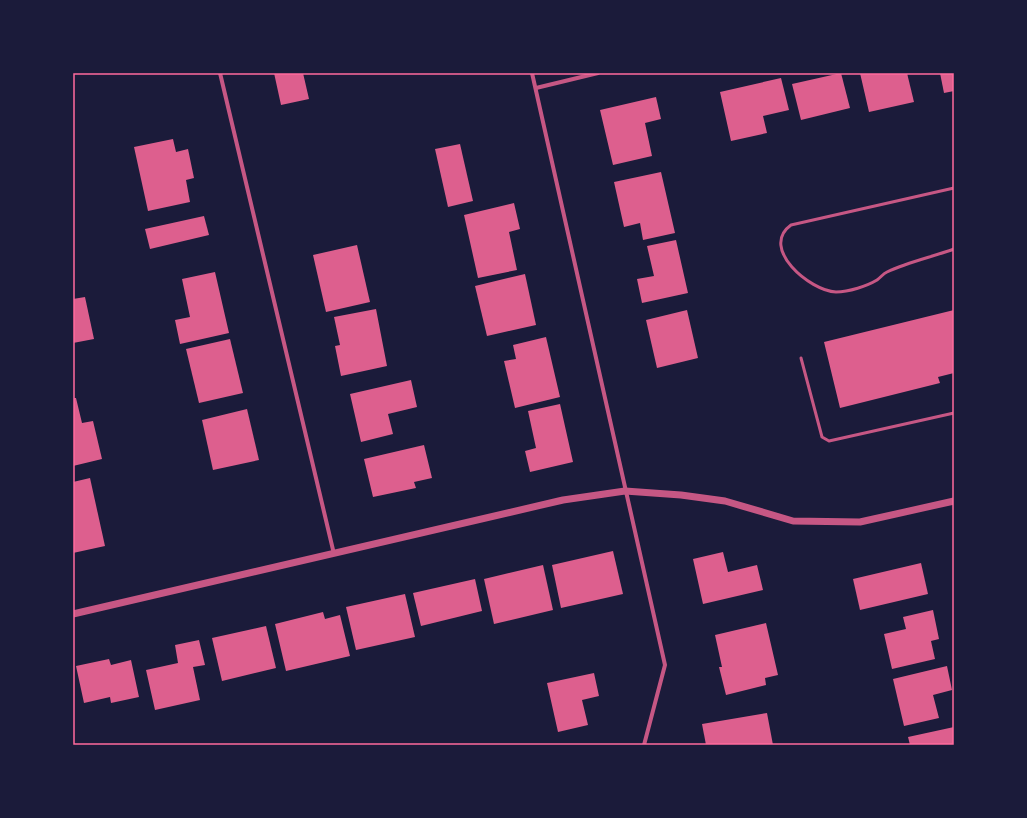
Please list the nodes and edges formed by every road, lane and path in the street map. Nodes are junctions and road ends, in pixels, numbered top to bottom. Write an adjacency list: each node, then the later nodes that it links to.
1 (220, 73): 11 (street)
2 (532, 73): 4 (street)
3 (598, 73): 4 (street)
4 (536, 88): 9 (street)
5 (954, 188): 6 (lane)
6 (954, 249)
7 (801, 358): 8 (lane)
8 (954, 413)
9 (626, 491): 10 (street); 11 (street); 13 (street)
10 (954, 501)
11 (334, 554): 12 (street)
12 (73, 614)
13 (644, 745)

